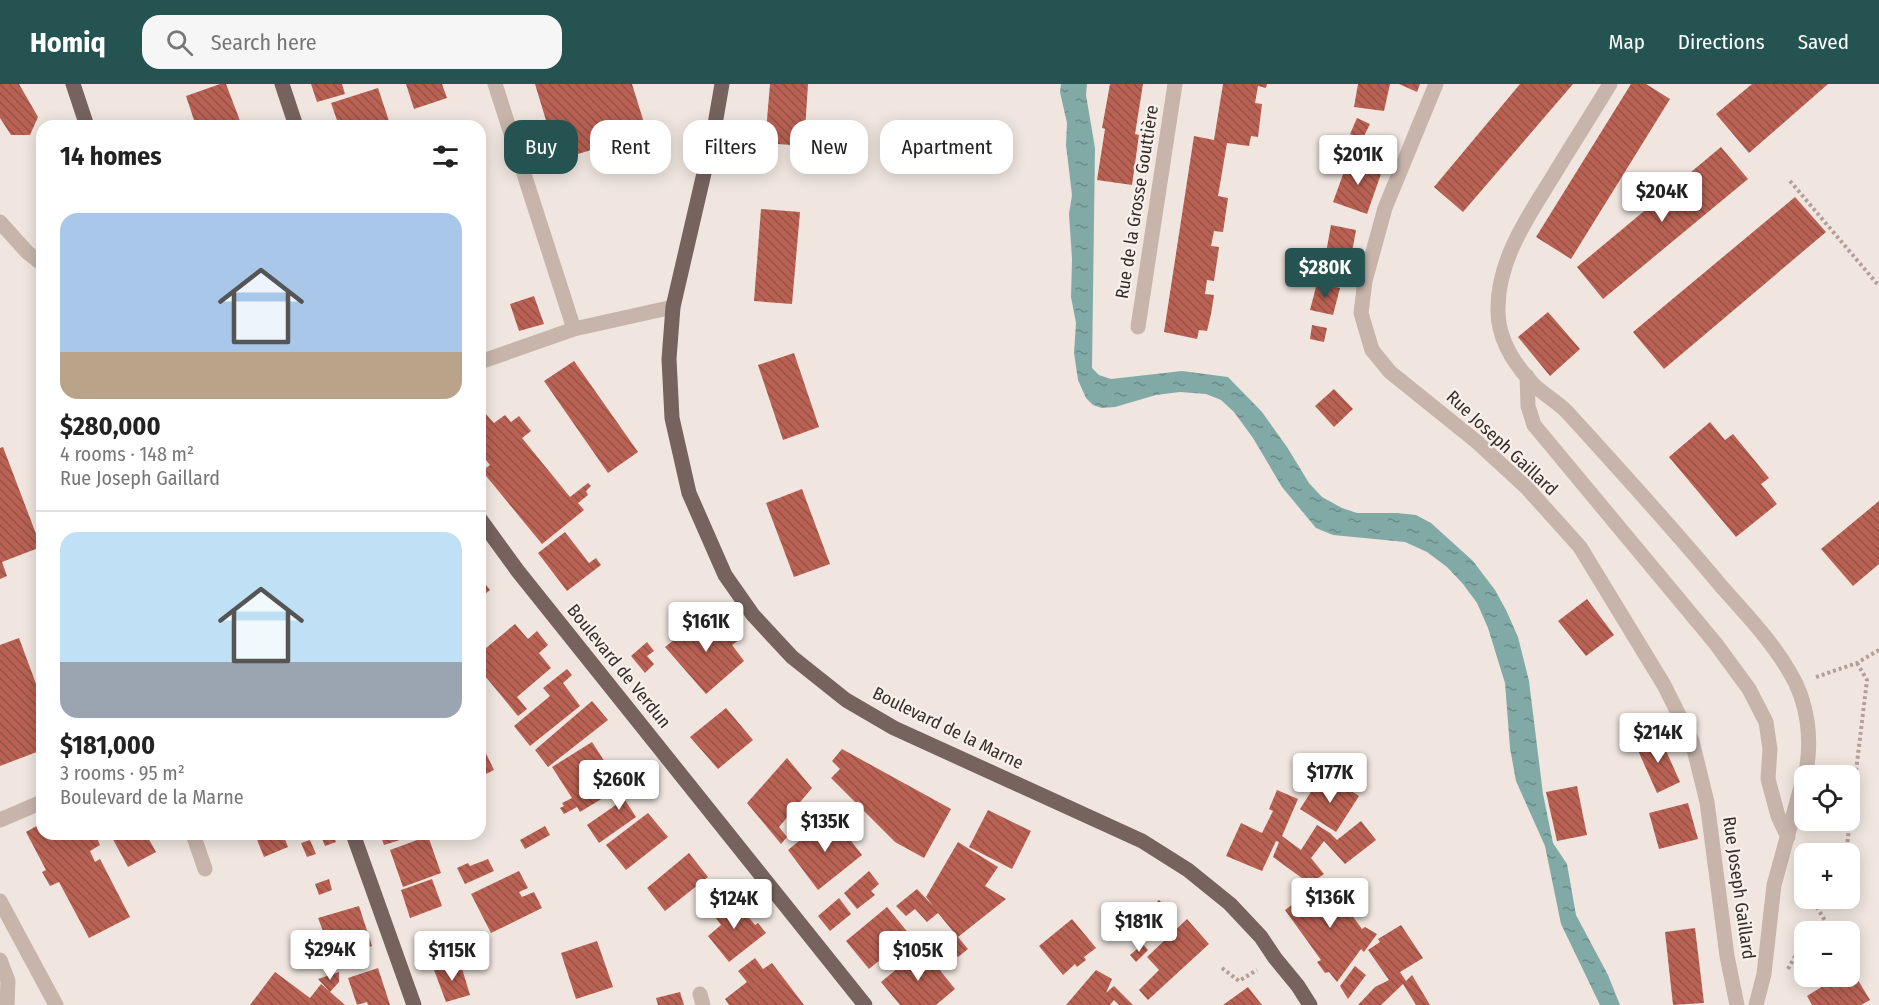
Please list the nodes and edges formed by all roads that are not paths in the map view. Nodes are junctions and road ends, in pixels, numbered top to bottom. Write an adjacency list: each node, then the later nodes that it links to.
1 (74, 84): 8 (main road)
2 (282, 84): 9 (main road)
3 (495, 84): 14 (street)
4 (722, 84): 12 (main road, Boulevard de la Marne)
5 (1175, 84): 13 (street, Rue de la Grosse Gouttière)
6 (1436, 84): 33 (street, Rue Joseph Gaillard)
7 (1610, 84): 16 (street)
8 (85, 120)
9 (294, 120)
10 (0, 222): 11 (street)
11 (36, 259)
12 (673, 307): 14 (street); 32 (main road, Boulevard de la Marne)
13 (1138, 327)
14 (574, 329): 15 (street)
15 (486, 360)
16 (1527, 376): 18 (street); 22 (street)
17 (486, 527): 31 (main road, Boulevard de Verdun)
18 (1807, 765)
19 (36, 805): 21 (street)
20 (1794, 815): 22 (street)
21 (0, 820)
22 (1788, 837): 34 (street)
23 (195, 840): 25 (street)
24 (355, 840): 30 (main road)
25 (205, 869)
26 (0, 901): 29 (street)
27 (0, 960): 28 (street)
28 (7, 1005)
29 (56, 1005)
30 (414, 1005)
31 (865, 1005)
32 (1310, 1005)
33 (1737, 1005)
34 (1756, 1005)

